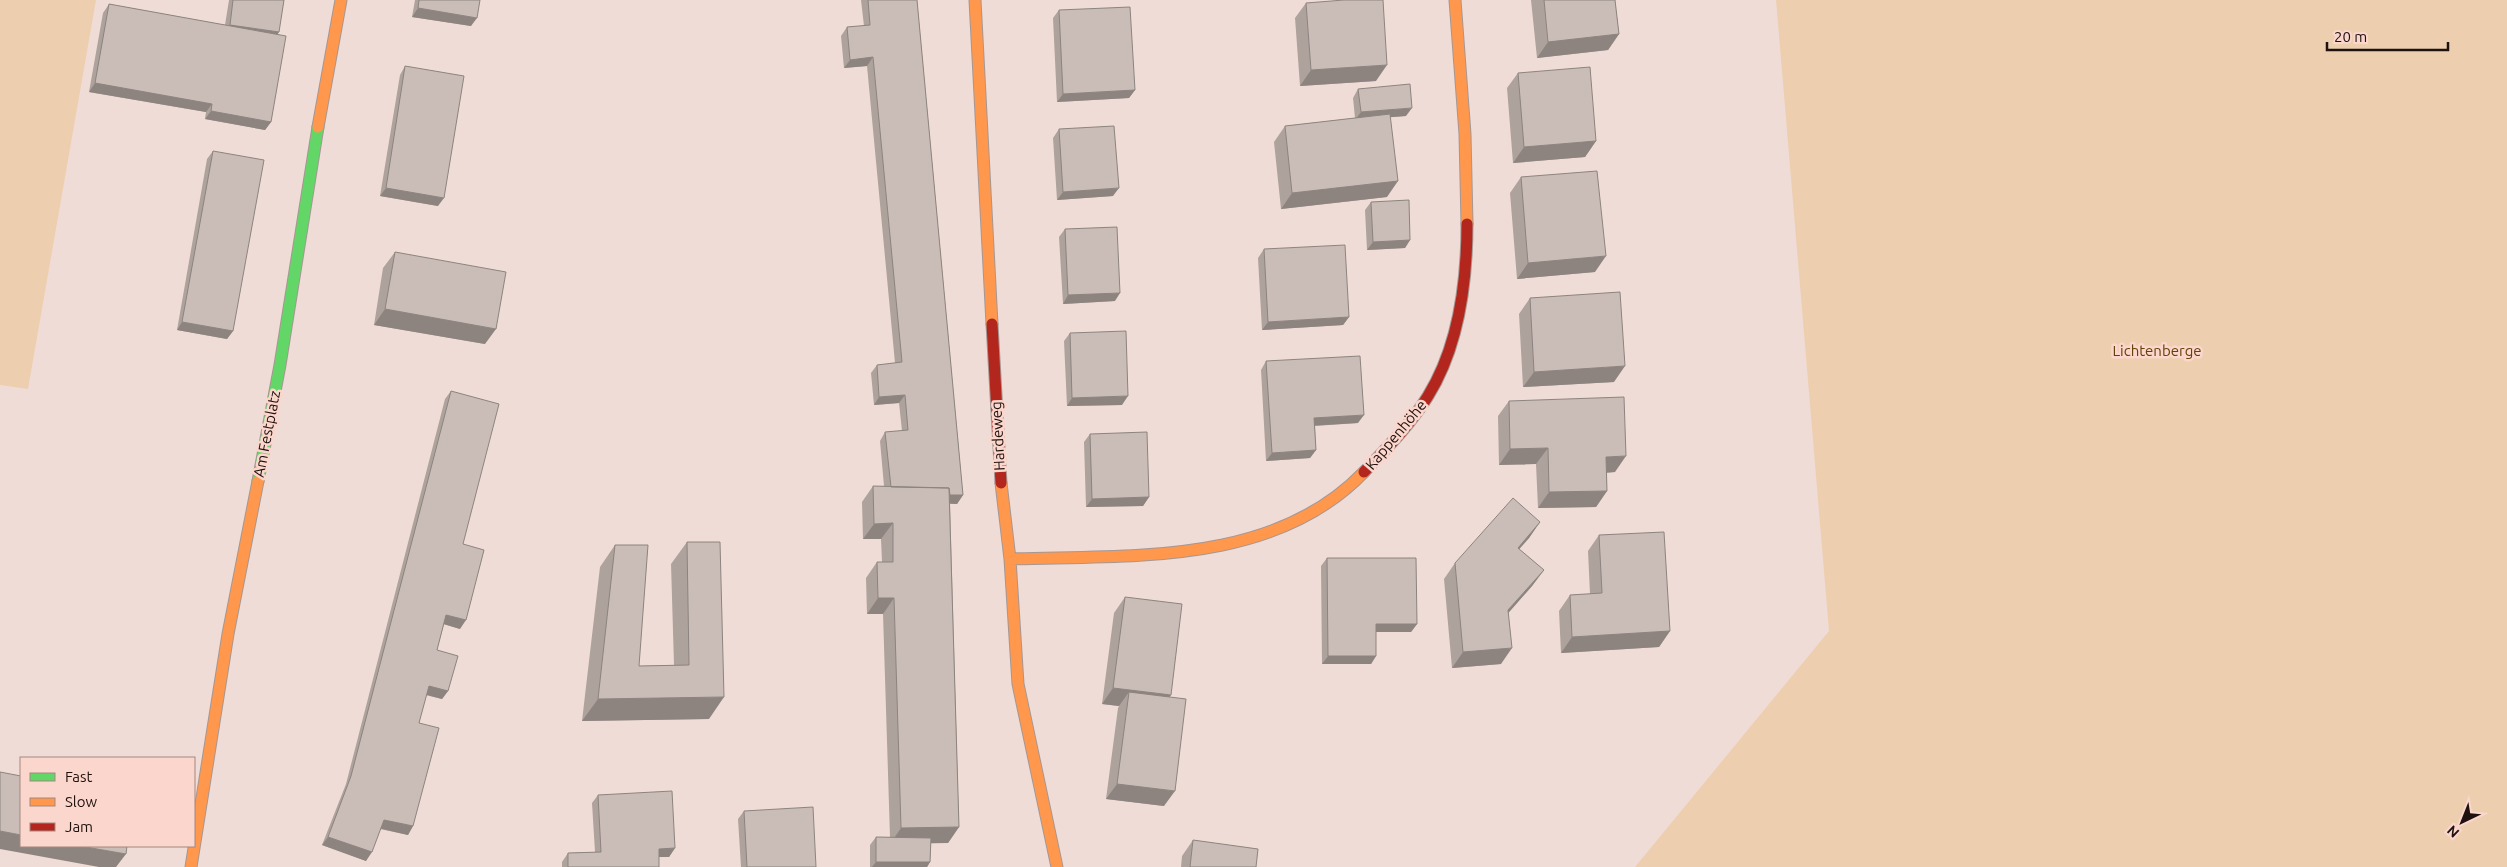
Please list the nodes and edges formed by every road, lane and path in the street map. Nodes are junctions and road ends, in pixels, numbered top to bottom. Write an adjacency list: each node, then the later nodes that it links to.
1 (341, 0): 5 (street, Am Festplatz)
2 (975, 0): 4 (street, Hardeweg)
3 (1455, 0): 4 (street, Kappenhöhe)
4 (1010, 559): 8 (street, Hardeweg)
5 (195, 842)
6 (194, 847): 7 (street, Am Festplatz)
7 (191, 867)
8 (1056, 867)

